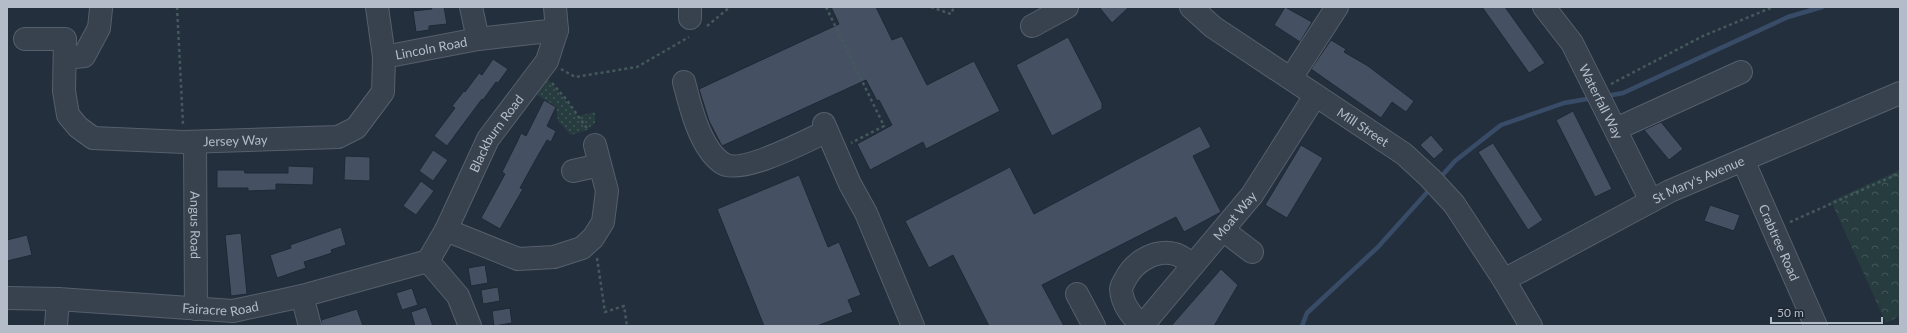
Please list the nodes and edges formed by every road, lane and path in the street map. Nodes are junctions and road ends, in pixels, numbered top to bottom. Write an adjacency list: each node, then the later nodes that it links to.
1 (177, 7): 30 (path)
2 (378, 7): 21 (street, Jersey Way)
3 (471, 7): 18 (street, Lincoln Road)
4 (555, 7): 17 (street, Blackburn Road)
5 (730, 7): 15 (path)
6 (826, 7): 31 (path)
7 (931, 7): 8 (path)
8 (954, 7)
9 (1191, 7): 24 (street, Mill Street)
10 (1337, 7): 24 (street)
11 (1544, 7): 26 (street, Waterfall Way)
12 (1773, 7): 26 (path)
13 (100, 9): 20 (street)
14 (1064, 9): 16 (street)
15 (694, 22): 22 (path)
16 (1032, 26)
17 (557, 30): 18 (street, Lincoln Road); 22 (street, Blackburn Road)
18 (478, 39): 21 (street, Lincoln Road)
19 (25, 40): 20 (street)
20 (71, 51): 30 (street, Jersey Way)
21 (384, 57): 30 (street, Jersey Way)
22 (544, 65): 32 (path); 38 (street, Blackburn Road)
23 (1741, 72): 29 (street)
24 (1291, 78): 28 (street, Mill Street)
25 (684, 82): 54 (street)
26 (1597, 91): 29 (street, Waterfall Way)
27 (1900, 93): 33 (street, St Mary's Avenue)
28 (1316, 96): 39 (street, Moat Way); 44 (street, Mill Street)
29 (1616, 129): 36 (street, Waterfall Way)
30 (190, 142): 49 (street, Angus Road)
31 (853, 149)
32 (597, 155): 34 (street); 40 (street)
33 (1743, 160): 36 (street, St Mary's Avenue); 37 (street, Crabtree Road)
34 (573, 171)
35 (1900, 173): 37 (path)
36 (1651, 201): 44 (street, St Mary's Avenue)
37 (1773, 229): 58 (street, Crabtree Road)
38 (446, 230): 40 (street); 42 (street, Blackburn Road)
39 (1223, 230): 41 (street); 43 (street, Moat Way)
40 (593, 238): 53 (path)
41 (1252, 252)
42 (428, 261): 46 (street, Fairacre Road); 52 (street)
43 (1193, 266): 56 (street, Moat Way); 56 (street)
44 (1504, 280): 57 (street, Mill Street)
45 (1077, 294): 55 (street)
46 (302, 296): 49 (street, Fairacre Road); 51 (street)
47 (7, 298): 48 (street, Fairacre Road)
48 (58, 299): 49 (street, Fairacre Road); 50 (street)
49 (196, 308)
50 (56, 326)
51 (310, 326)
52 (470, 326)
53 (627, 326)
54 (913, 326)
55 (1094, 326)
56 (1142, 326)
57 (1531, 326)
58 (1816, 326)

